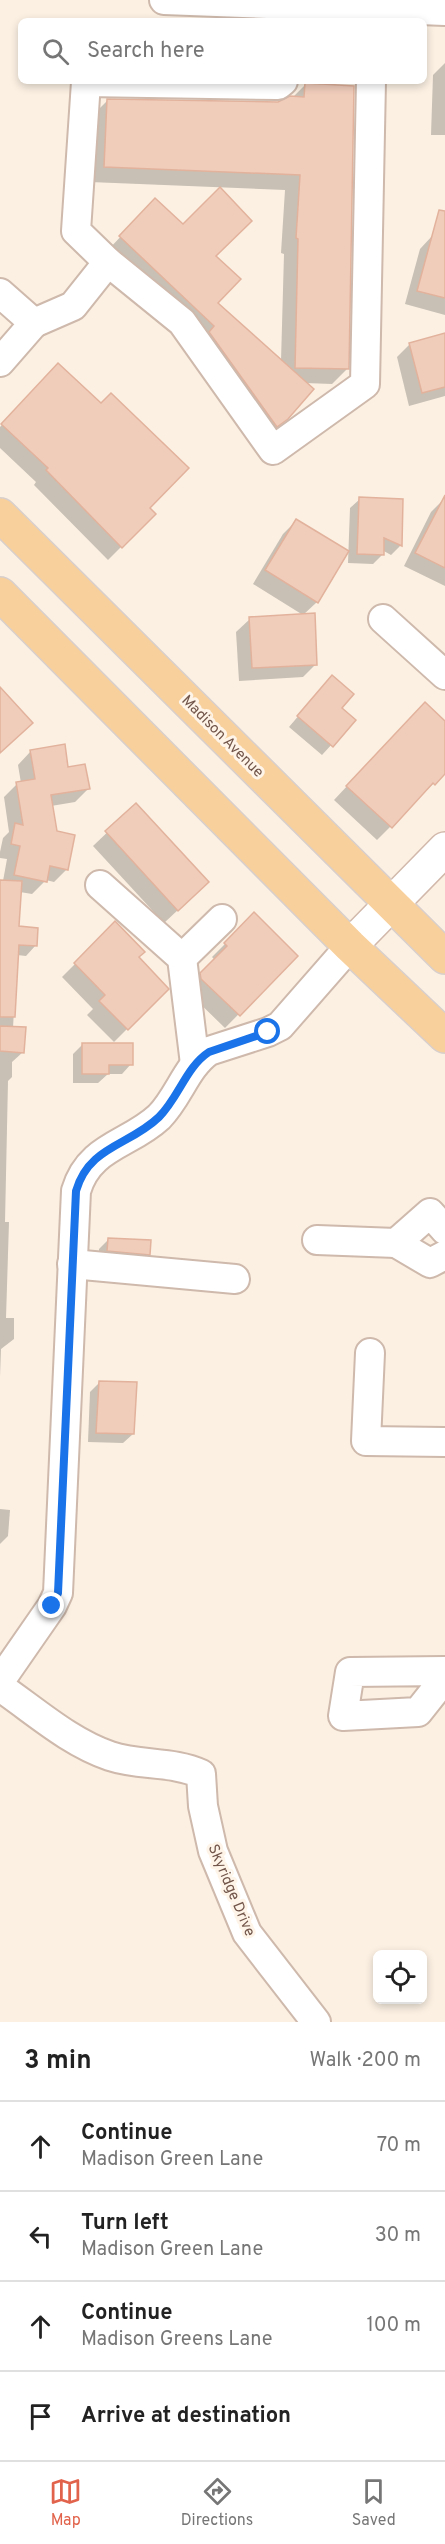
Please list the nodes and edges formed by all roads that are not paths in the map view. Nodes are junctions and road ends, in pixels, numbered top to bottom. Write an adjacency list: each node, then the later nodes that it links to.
1 (164, 0): 3 (street)
2 (445, 11): 3 (street)
3 (357, 14)
4 (86, 84): 8 (street)
5 (230, 84): 6 (street)
6 (279, 84)
7 (371, 84): 8 (street)
8 (108, 262): 10 (street)
9 (0, 292): 10 (street)
10 (34, 323): 11 (street)
11 (0, 362)
12 (0, 514): 18 (main road, Madison Avenue)
13 (0, 594): 20 (main road)
14 (383, 619): 15 (street)
15 (445, 675)
16 (445, 849): 18 (street)
17 (100, 885): 22 (street)
18 (391, 903): 20 (street); 21 (main road, Madison Avenue)
19 (222, 920): 22 (street)
20 (350, 946): 23 (main road); 24 (street)
21 (445, 957)
22 (182, 958): 24 (street)
23 (445, 1035)
24 (195, 1064): 29 (street)
25 (445, 1230): 27 (street)
26 (317, 1240): 27 (street)
27 (396, 1243): 28 (street)
28 (445, 1255)
29 (72, 1264): 30 (street); 35 (street)
30 (235, 1279)
31 (369, 1353): 32 (street)
32 (445, 1442)
33 (445, 1671): 34 (street)
34 (445, 1678)
35 (0, 1682)
36 (0, 1687): 37 (street, Skyridge Drive)
37 (316, 2022)

